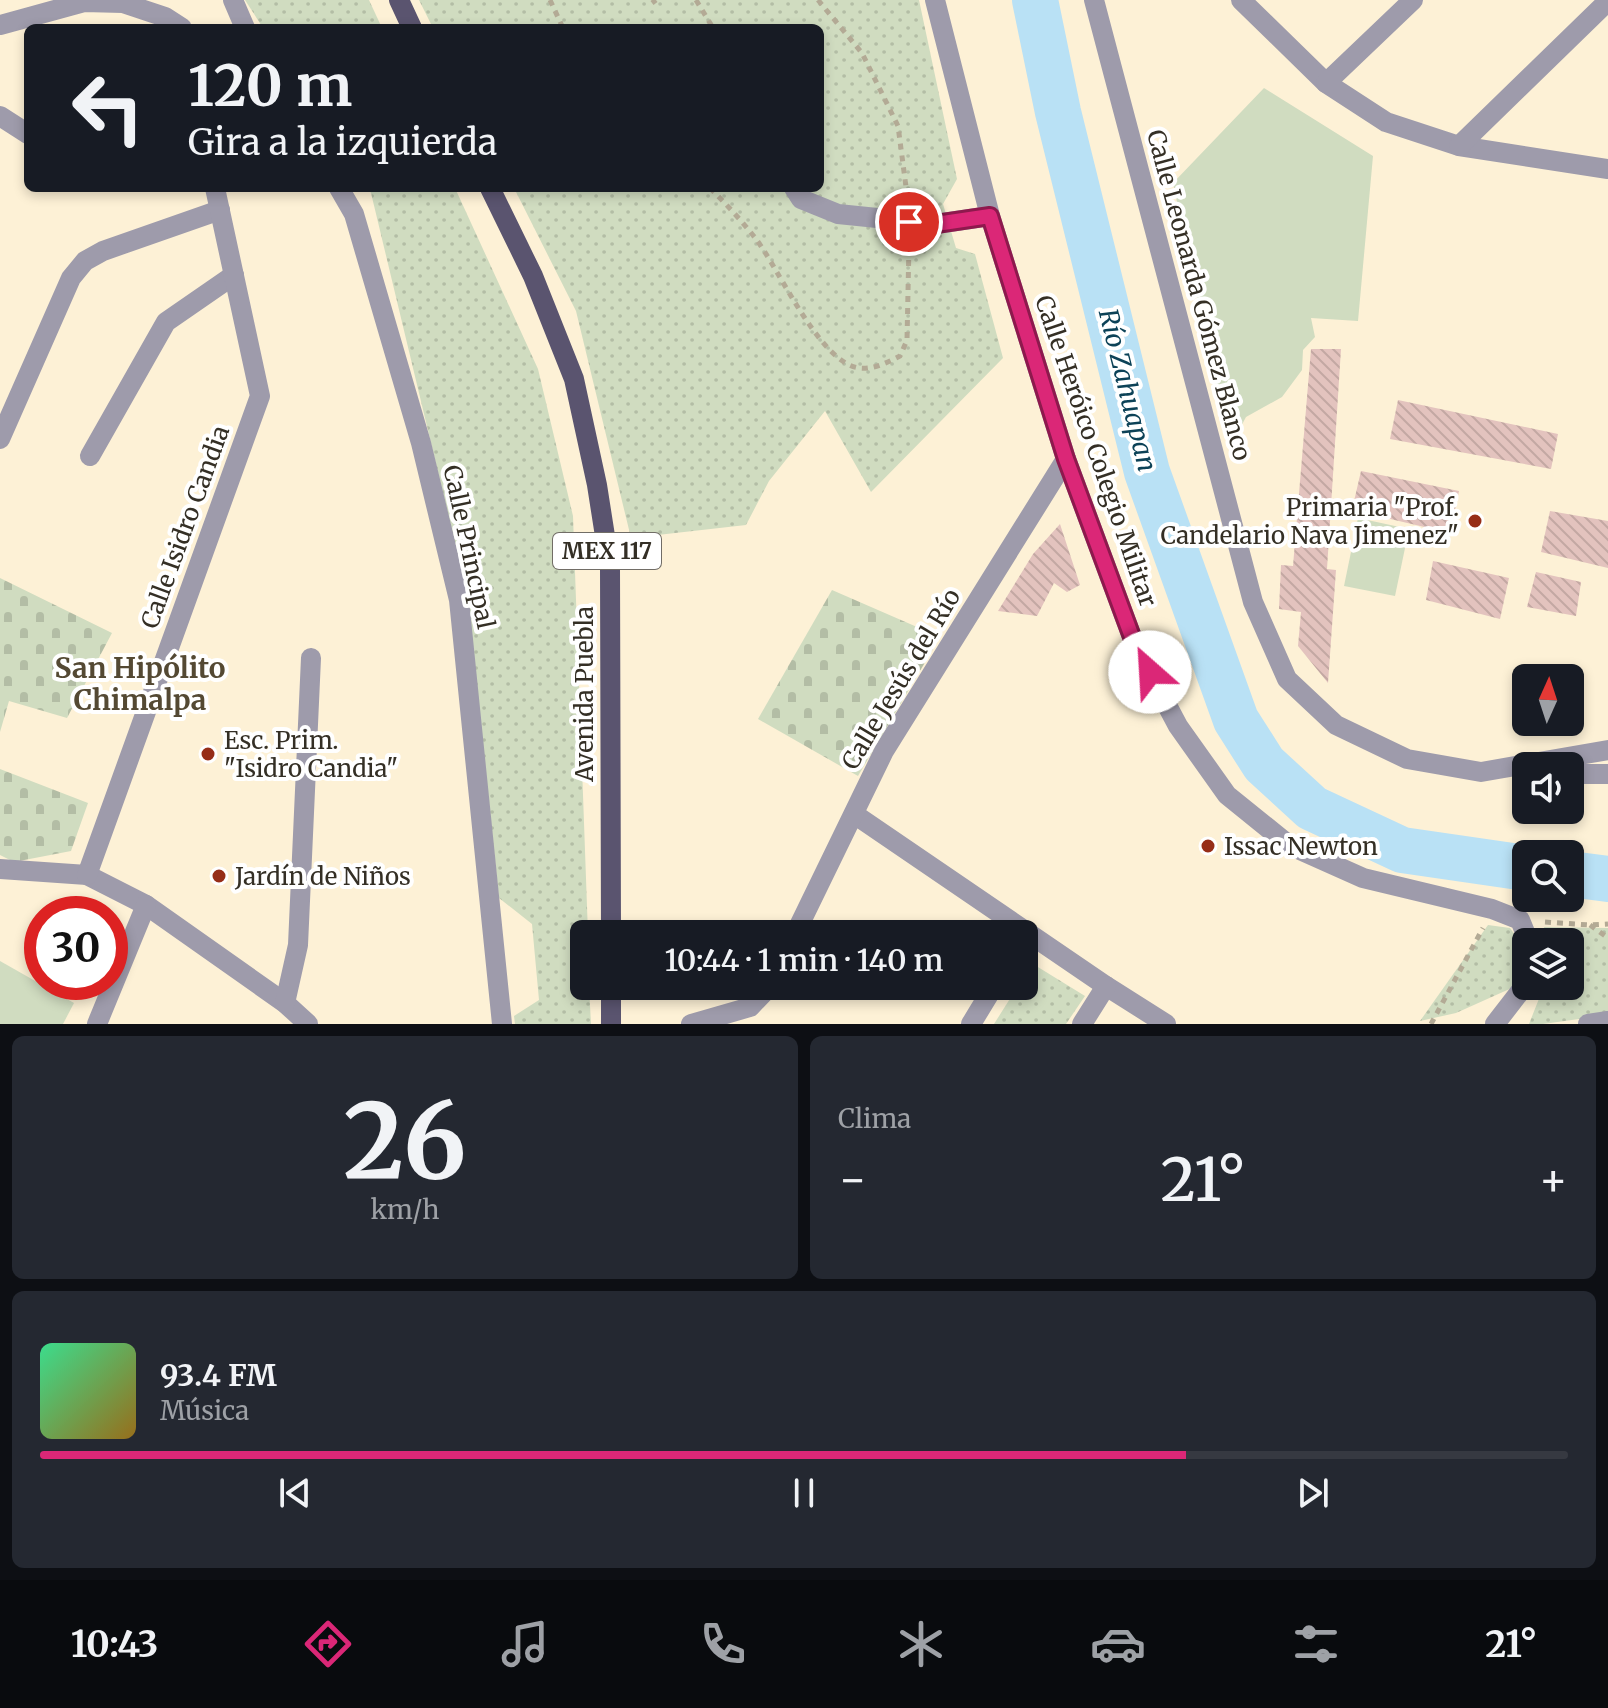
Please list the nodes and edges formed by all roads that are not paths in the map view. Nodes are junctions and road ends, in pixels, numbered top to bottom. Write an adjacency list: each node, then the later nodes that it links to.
1 (233, 0): 12 (street)
2 (399, 0): 13 (main road)
3 (935, 0): 25 (street, Calle Heróico Colegio Militar)
4 (1094, 0): 32 (street, Calle Leonarda Gómez Blanco)
5 (1241, 0): 15 (street)
6 (1413, 0): 15 (street)
7 (83, 1): 9 (street); 14 (street)
8 (1608, 1): 18 (street)
9 (123, 3): 10 (street); 11 (street)
10 (137, 24)
11 (176, 24)
12 (243, 24)
13 (410, 24)
14 (0, 25)
15 (1326, 83): 18 (street)
16 (0, 116): 17 (street)
17 (24, 131)
18 (1459, 146): 19 (street)
19 (1608, 169)
20 (216, 192): 24 (street, Calle Isidro Candia)
21 (341, 192): 54 (street, Calle Principal)
22 (492, 192): 40 (main road, Avenida Puebla / MEX 117)
23 (797, 192): 25 (street)
24 (220, 210): 26 (street, Calle Isidro Candia); 27 (street)
25 (990, 216): 29 (street, Calle Heróico Colegio Militar)
26 (234, 275): 28 (street); 38 (street, Calle Isidro Candia)
27 (0, 439)
28 (90, 456)
29 (1066, 459): 36 (street, Calle Jesús del Río); 43 (street, Calle Heróico Colegio Militar)
30 (311, 658): 50 (street)
31 (1608, 750): 32 (street, Calle Leonarda Gómez Blanco)
32 (1481, 772): 33 (street)
33 (1512, 773)
34 (1584, 774): 35 (street)
35 (1608, 774)
36 (854, 814): 41 (street, Calle Jesús del Río); 42 (street)
37 (0, 869): 38 (street)
38 (87, 875): 39 (street)
39 (146, 905): 50 (street); 52 (street)
40 (611, 920)
41 (802, 920)
42 (1005, 920)
43 (1523, 928)
44 (1038, 942): 45 (street)
45 (1106, 986): 58 (street); 59 (street)
46 (611, 1000): 55 (main road)
47 (757, 1000): 56 (street)
48 (986, 1000): 57 (street)
49 (1514, 1000): 60 (street)
50 (285, 1003): 53 (street)
51 (1608, 1021): 61 (street)
52 (97, 1024)
53 (308, 1024)
54 (502, 1024)
55 (611, 1024)
56 (691, 1024)
57 (971, 1024)
58 (1082, 1024)
59 (1166, 1024)
60 (1495, 1024)
61 (1588, 1024)

